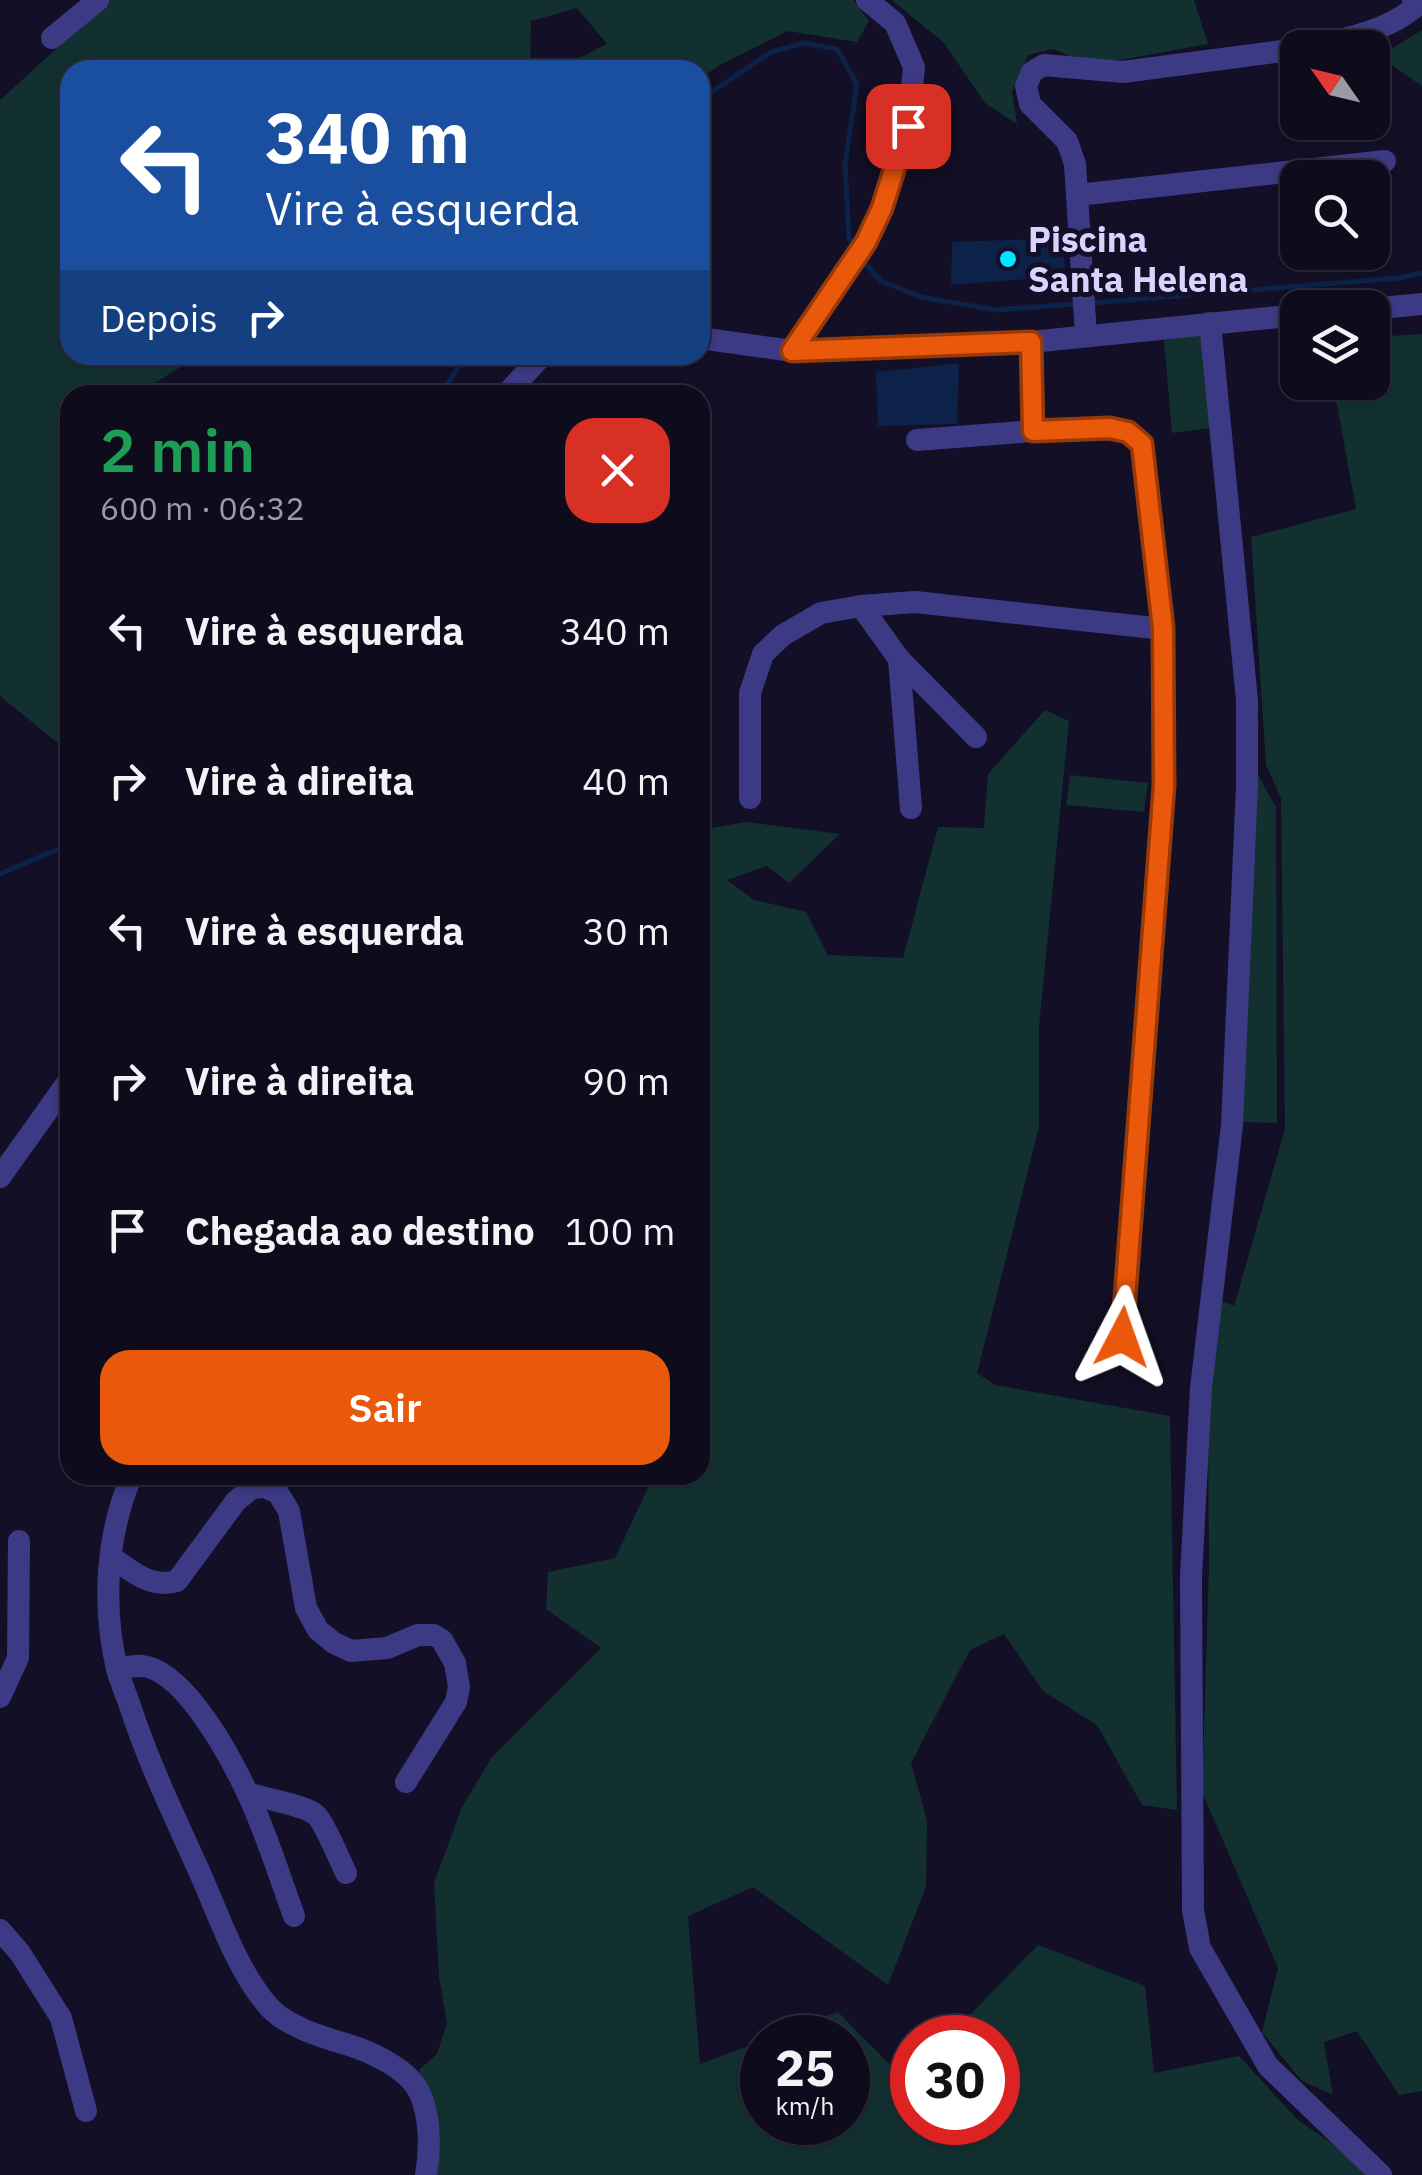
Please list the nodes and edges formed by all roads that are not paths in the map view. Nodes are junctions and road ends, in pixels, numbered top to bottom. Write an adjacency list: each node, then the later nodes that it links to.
1 (98, 0): 5 (street)
2 (867, 0): 16 (street)
3 (1413, 0): 4 (street)
4 (1375, 30)
5 (52, 38)
6 (1280, 51): 8 (street)
7 (1280, 173): 8 (street)
8 (1076, 195): 11 (street)
9 (1422, 304): 10 (street)
10 (1390, 307)
11 (1084, 314): 13 (street); 15 (street)
12 (1280, 317): 13 (street)
13 (1210, 323): 42 (street)
14 (710, 339): 16 (street)
15 (1031, 342): 16 (street); 19 (street)
16 (792, 351)
17 (534, 365): 18 (street)
18 (516, 385)
19 (1033, 431): 20 (street); 22 (street)
20 (917, 440)
21 (861, 606): 22 (street); 23 (street); 25 (street)
22 (1163, 628): 29 (street)
23 (899, 659): 24 (street); 26 (street)
24 (976, 736)
25 (750, 798)
26 (910, 808)
27 (60, 1094): 28 (street)
28 (0, 1178)
29 (1122, 1337)
30 (129, 1485): 32 (street)
31 (20, 1541): 34 (street)
32 (111, 1557): 33 (street); 35 (street)
33 (118, 1669): 36 (street); 41 (street)
34 (0, 1697)
35 (406, 1782)
36 (248, 1793): 37 (street); 38 (street)
37 (346, 1874)
38 (294, 1916)
39 (0, 1930): 40 (street)
40 (86, 2111)
41 (426, 2175)
42 (1381, 2175)

